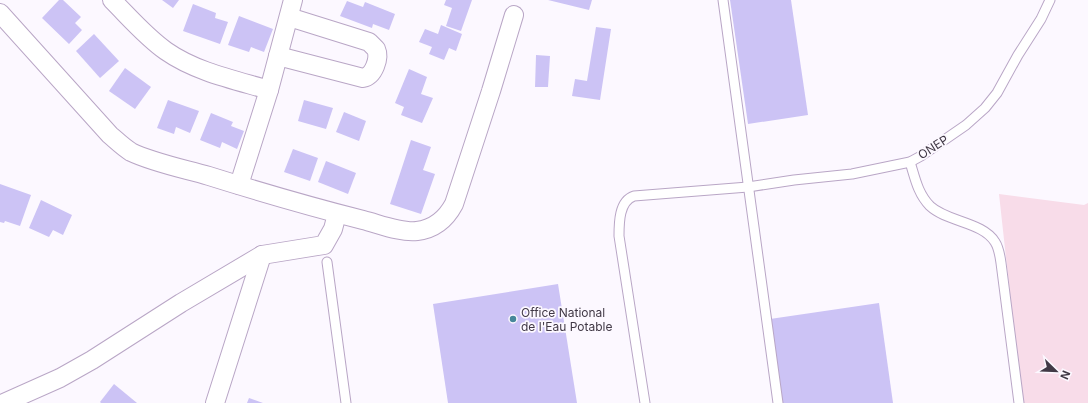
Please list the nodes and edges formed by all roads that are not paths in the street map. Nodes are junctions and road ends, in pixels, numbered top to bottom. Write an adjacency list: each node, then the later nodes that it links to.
1 (112, 0): 8 (street)
2 (723, 0): 11 (lane)
3 (1050, 0): 9 (lane, ONEP)
4 (291, 8): 7 (street); 7 (street)
5 (0, 13): 10 (street)
6 (514, 15): 12 (street)
7 (278, 56): 8 (street)
8 (269, 90): 10 (street)
9 (910, 162): 11 (lane, ONEP); 20 (lane)
10 (239, 185): 12 (street)
11 (748, 187): 18 (lane, ONEP); 19 (lane)
12 (337, 214): 13 (street)
13 (262, 254): 15 (street); 16 (street)
14 (327, 262): 17 (lane)
15 (4, 403)
16 (215, 403)
17 (346, 403)
18 (645, 403)
19 (778, 403)
20 (1019, 403)

